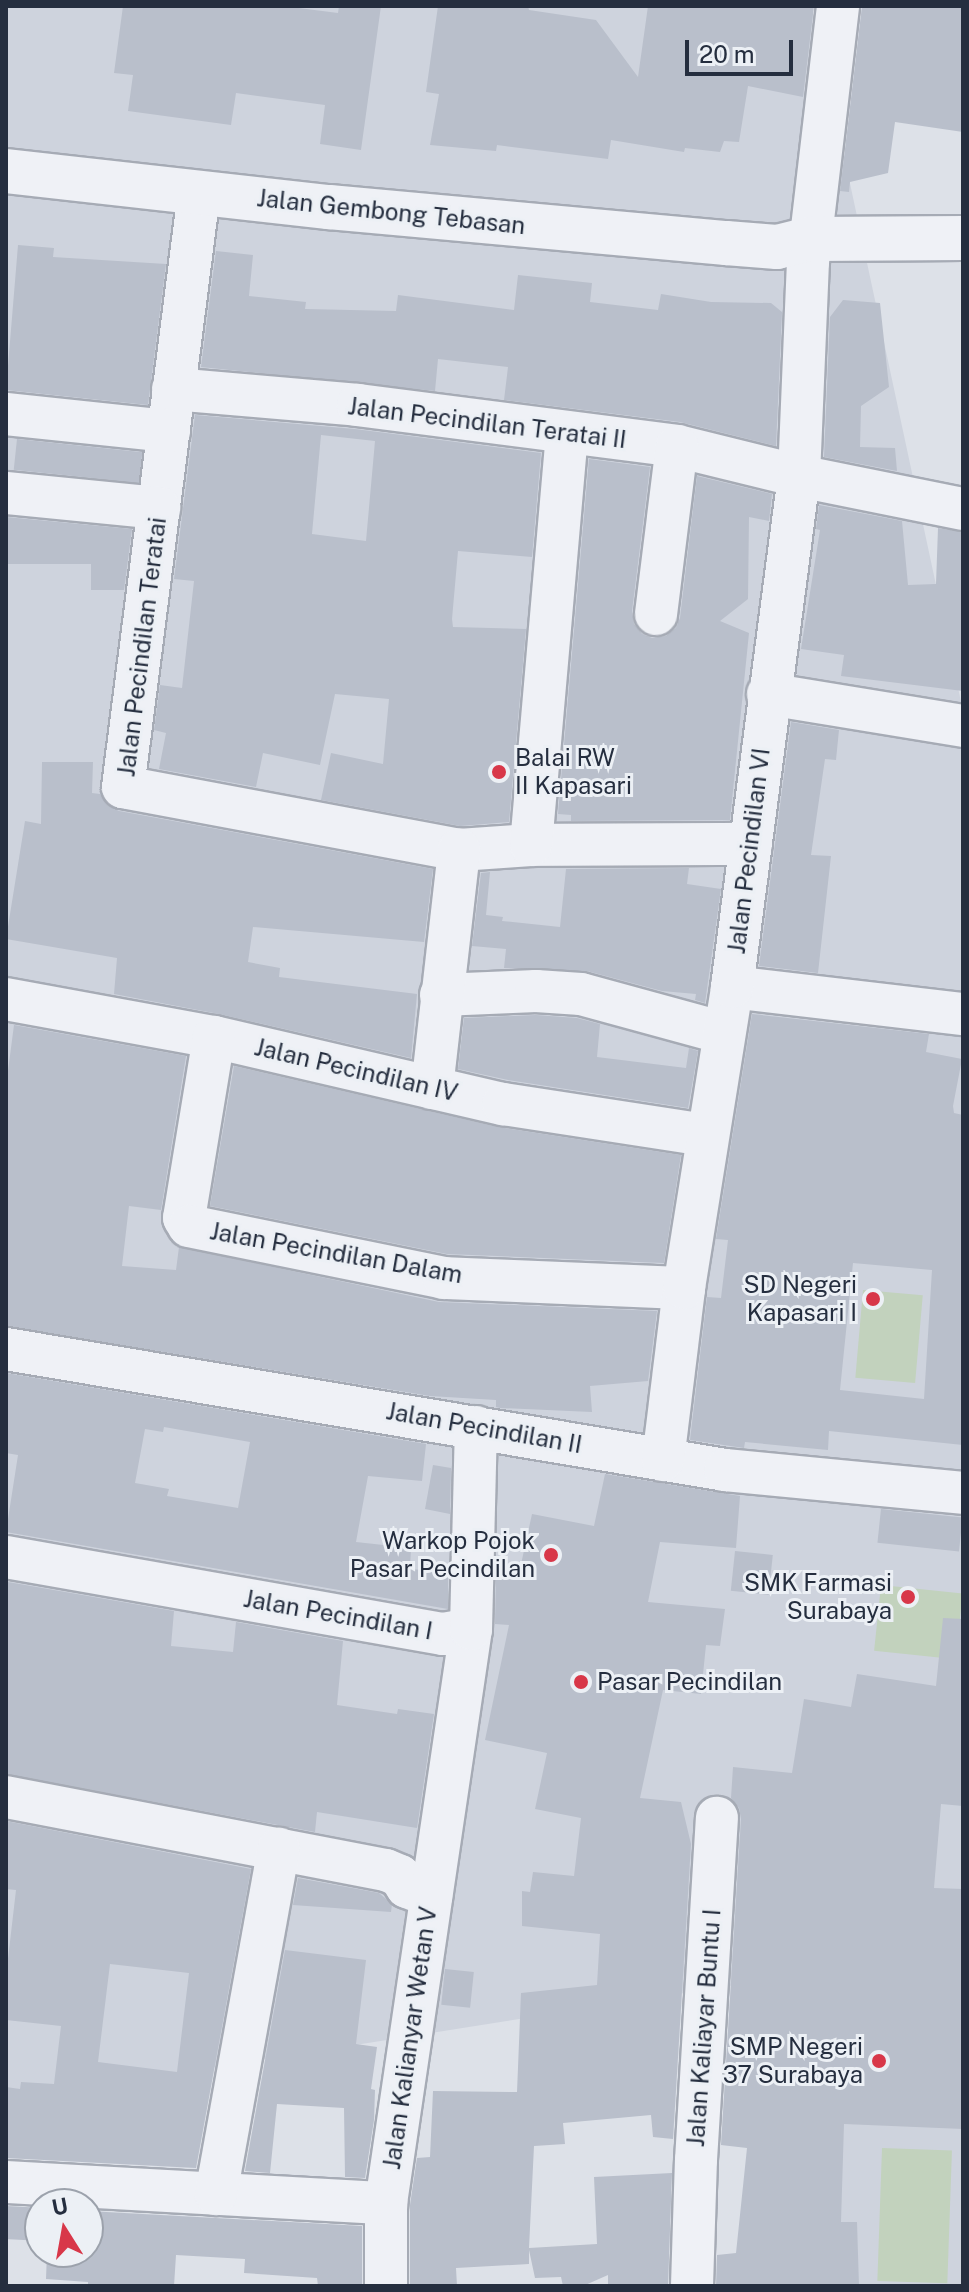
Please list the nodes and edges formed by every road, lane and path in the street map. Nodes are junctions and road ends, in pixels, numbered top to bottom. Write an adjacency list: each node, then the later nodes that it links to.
1 (838, 6): 5 (street, Jalan Pecindilan VI)
2 (6, 171): 3 (street, Jalan Gembong Tebasan)
3 (199, 193): 5 (street, Jalan Gembong Tebasan); 7 (street, Jalan Pecindilan Teratai)
4 (963, 238): 5 (street, Jalan Gembong Tebasan)
5 (798, 249): 6 (street, Jalan Gembong Tebasan); 12 (street, Jalan Pecindilan VI)
6 (963, 268)
7 (173, 389): 9 (street, Jalan Pecindilan Teratai); 10 (street, Jalan Pecindilan Teratai II)
8 (6, 414): 9 (street)
9 (169, 431): 14 (street, Jalan Pecindilan Teratai)
10 (567, 433): 11 (street, Jalan Pecindilan Teratai II); 20 (street)
11 (677, 446): 12 (street, Jalan Pecindilan Teratai II); 16 (street)
12 (799, 476): 15 (street, Jalan Pecindilan Teratai II); 17 (street, Jalan Pecindilan VI)
13 (6, 493): 14 (street)
14 (159, 508): 21 (street, Jalan Pecindilan Teratai)
15 (963, 509)
16 (656, 614)
17 (768, 694): 18 (street); 19 (street, Jalan Pecindilan VI)
18 (963, 726)
19 (751, 844): 20 (street, Jalan Pecindilan Teratai); 22 (street, Jalan Pecindilan VI)
20 (531, 845): 21 (street, Jalan Pecindilan Teratai)
21 (459, 850): 23 (street)
22 (732, 987): 25 (street); 26 (street, Jalan Pecindilan VI)
23 (441, 995): 26 (street); 28 (street)
24 (8, 1011): 27 (street, Jalan Pecindilan IV)
25 (963, 1014)
26 (724, 1033): 29 (street, Jalan Pecindilan VI)
27 (214, 1037): 28 (street, Jalan Pecindilan IV); 30 (street, Jalan Pecindilan Dalam)
28 (432, 1088): 29 (street, Jalan Pecindilan IV)
29 (706, 1135): 30 (street, Jalan Pecindilan VI)
30 (684, 1288): 33 (street, Jalan Pecindilan VI)
31 (6, 1349): 32 (street, Jalan Pecindilan II)
32 (476, 1427): 33 (street, Jalan Pecindilan II); 36 (street)
33 (663, 1460): 34 (street, Jalan Pecindilan II)
34 (963, 1493)
35 (6, 1557): 36 (street, Jalan Pecindilan I)
36 (471, 1629): 40 (street)
37 (6, 1797): 39 (street, Jalan Kalianyar Wetan V)
38 (717, 1818): 45 (street, Jalan Kaliayar Buntu I)
39 (279, 1849): 40 (street, Jalan Kalianyar Wetan V); 42 (street)
40 (431, 1896): 43 (street, Jalan Kalianyar Wetan V)
41 (6, 2182): 42 (street)
42 (216, 2194): 43 (street)
43 (386, 2203): 44 (street, Jalan Kalianyar Wetan V)
44 (386, 2286)
45 (692, 2286)

